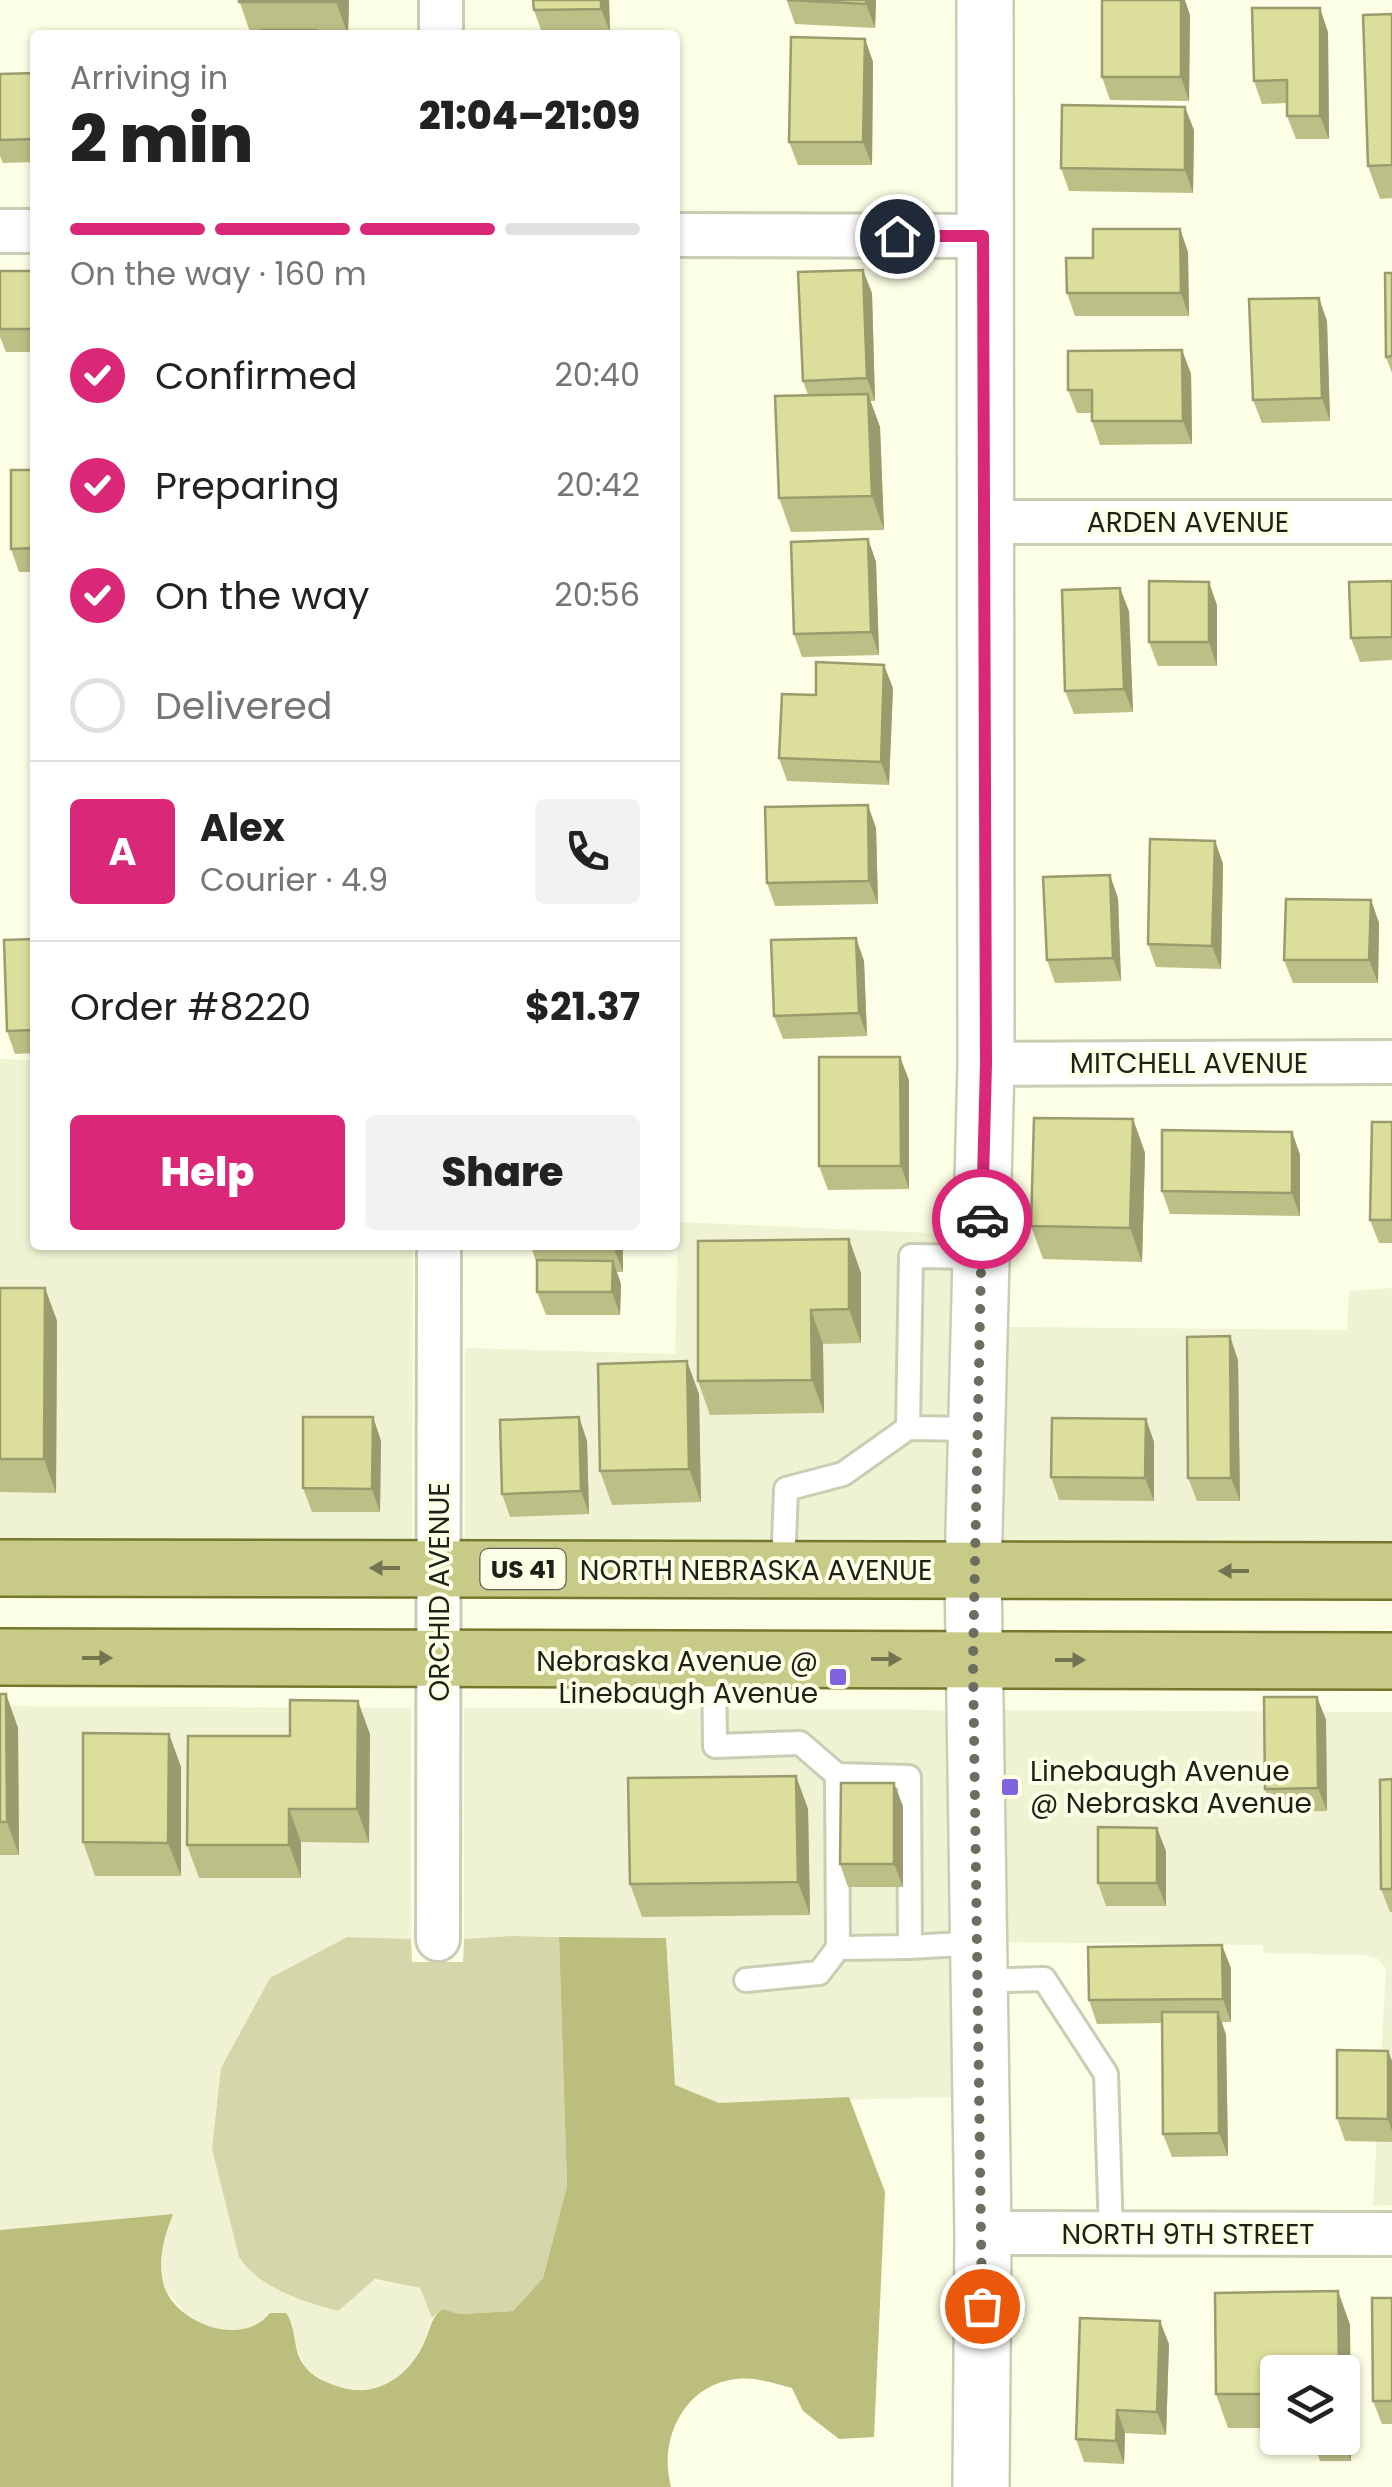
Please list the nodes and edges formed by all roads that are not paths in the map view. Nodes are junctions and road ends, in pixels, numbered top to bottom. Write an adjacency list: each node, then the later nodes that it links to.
1 (441, 0): 3 (street)
2 (984, 0): 7 (street)
3 (441, 30)
4 (0, 231): 5 (street)
5 (30, 231)
6 (680, 235): 7 (street)
7 (983, 236): 8 (street)
8 (985, 522): 9 (street, ARDEN AVENUE); 11 (street)
9 (1392, 522)
10 (1392, 1062): 11 (street, MITCHELL AVENUE)
11 (986, 1064): 13 (street)
12 (439, 1250): 17 (street, ORCHID AVENUE)
13 (981, 1257): 14 (lane); 15 (street)
14 (908, 1428): 15 (lane); 18 (lane)
15 (976, 1429): 19 (street)
16 (0, 1568): 17 (main road, NORTH NEBRASKA AVENUE / US 41, one-way to 16)
17 (438, 1568): 18 (main road, NORTH NEBRASKA AVENUE / US 41); 22 (street, ORCHID AVENUE)
18 (782, 1570): 19 (main road, NORTH NEBRASKA AVENUE / US 41)
19 (973, 1571): 20 (main road, NORTH NEBRASKA AVENUE / US 41, one-way to 19); 24 (street)
20 (1392, 1571)
21 (0, 1657): 22 (main road, one-way to 22)
22 (438, 1659): 23 (main road); 27 (street, ORCHID AVENUE)
23 (714, 1659): 24 (main road, one-way to 24); 26 (lane)
24 (973, 1660): 25 (main road, one-way to 25); 30 (street)
25 (1392, 1661)
26 (837, 1775): 28 (lane); 29 (lane)
27 (438, 1938)
28 (910, 1947): 29 (lane); 30 (lane)
29 (838, 1948): 31 (lane)
30 (978, 1962): 32 (street); 33 (lane)
31 (746, 1980)
32 (983, 2233): 33 (street, NORTH 9TH STREET); 35 (street)
33 (1111, 2234): 34 (street, NORTH 9TH STREET)
34 (1392, 2234)
35 (981, 2487)

